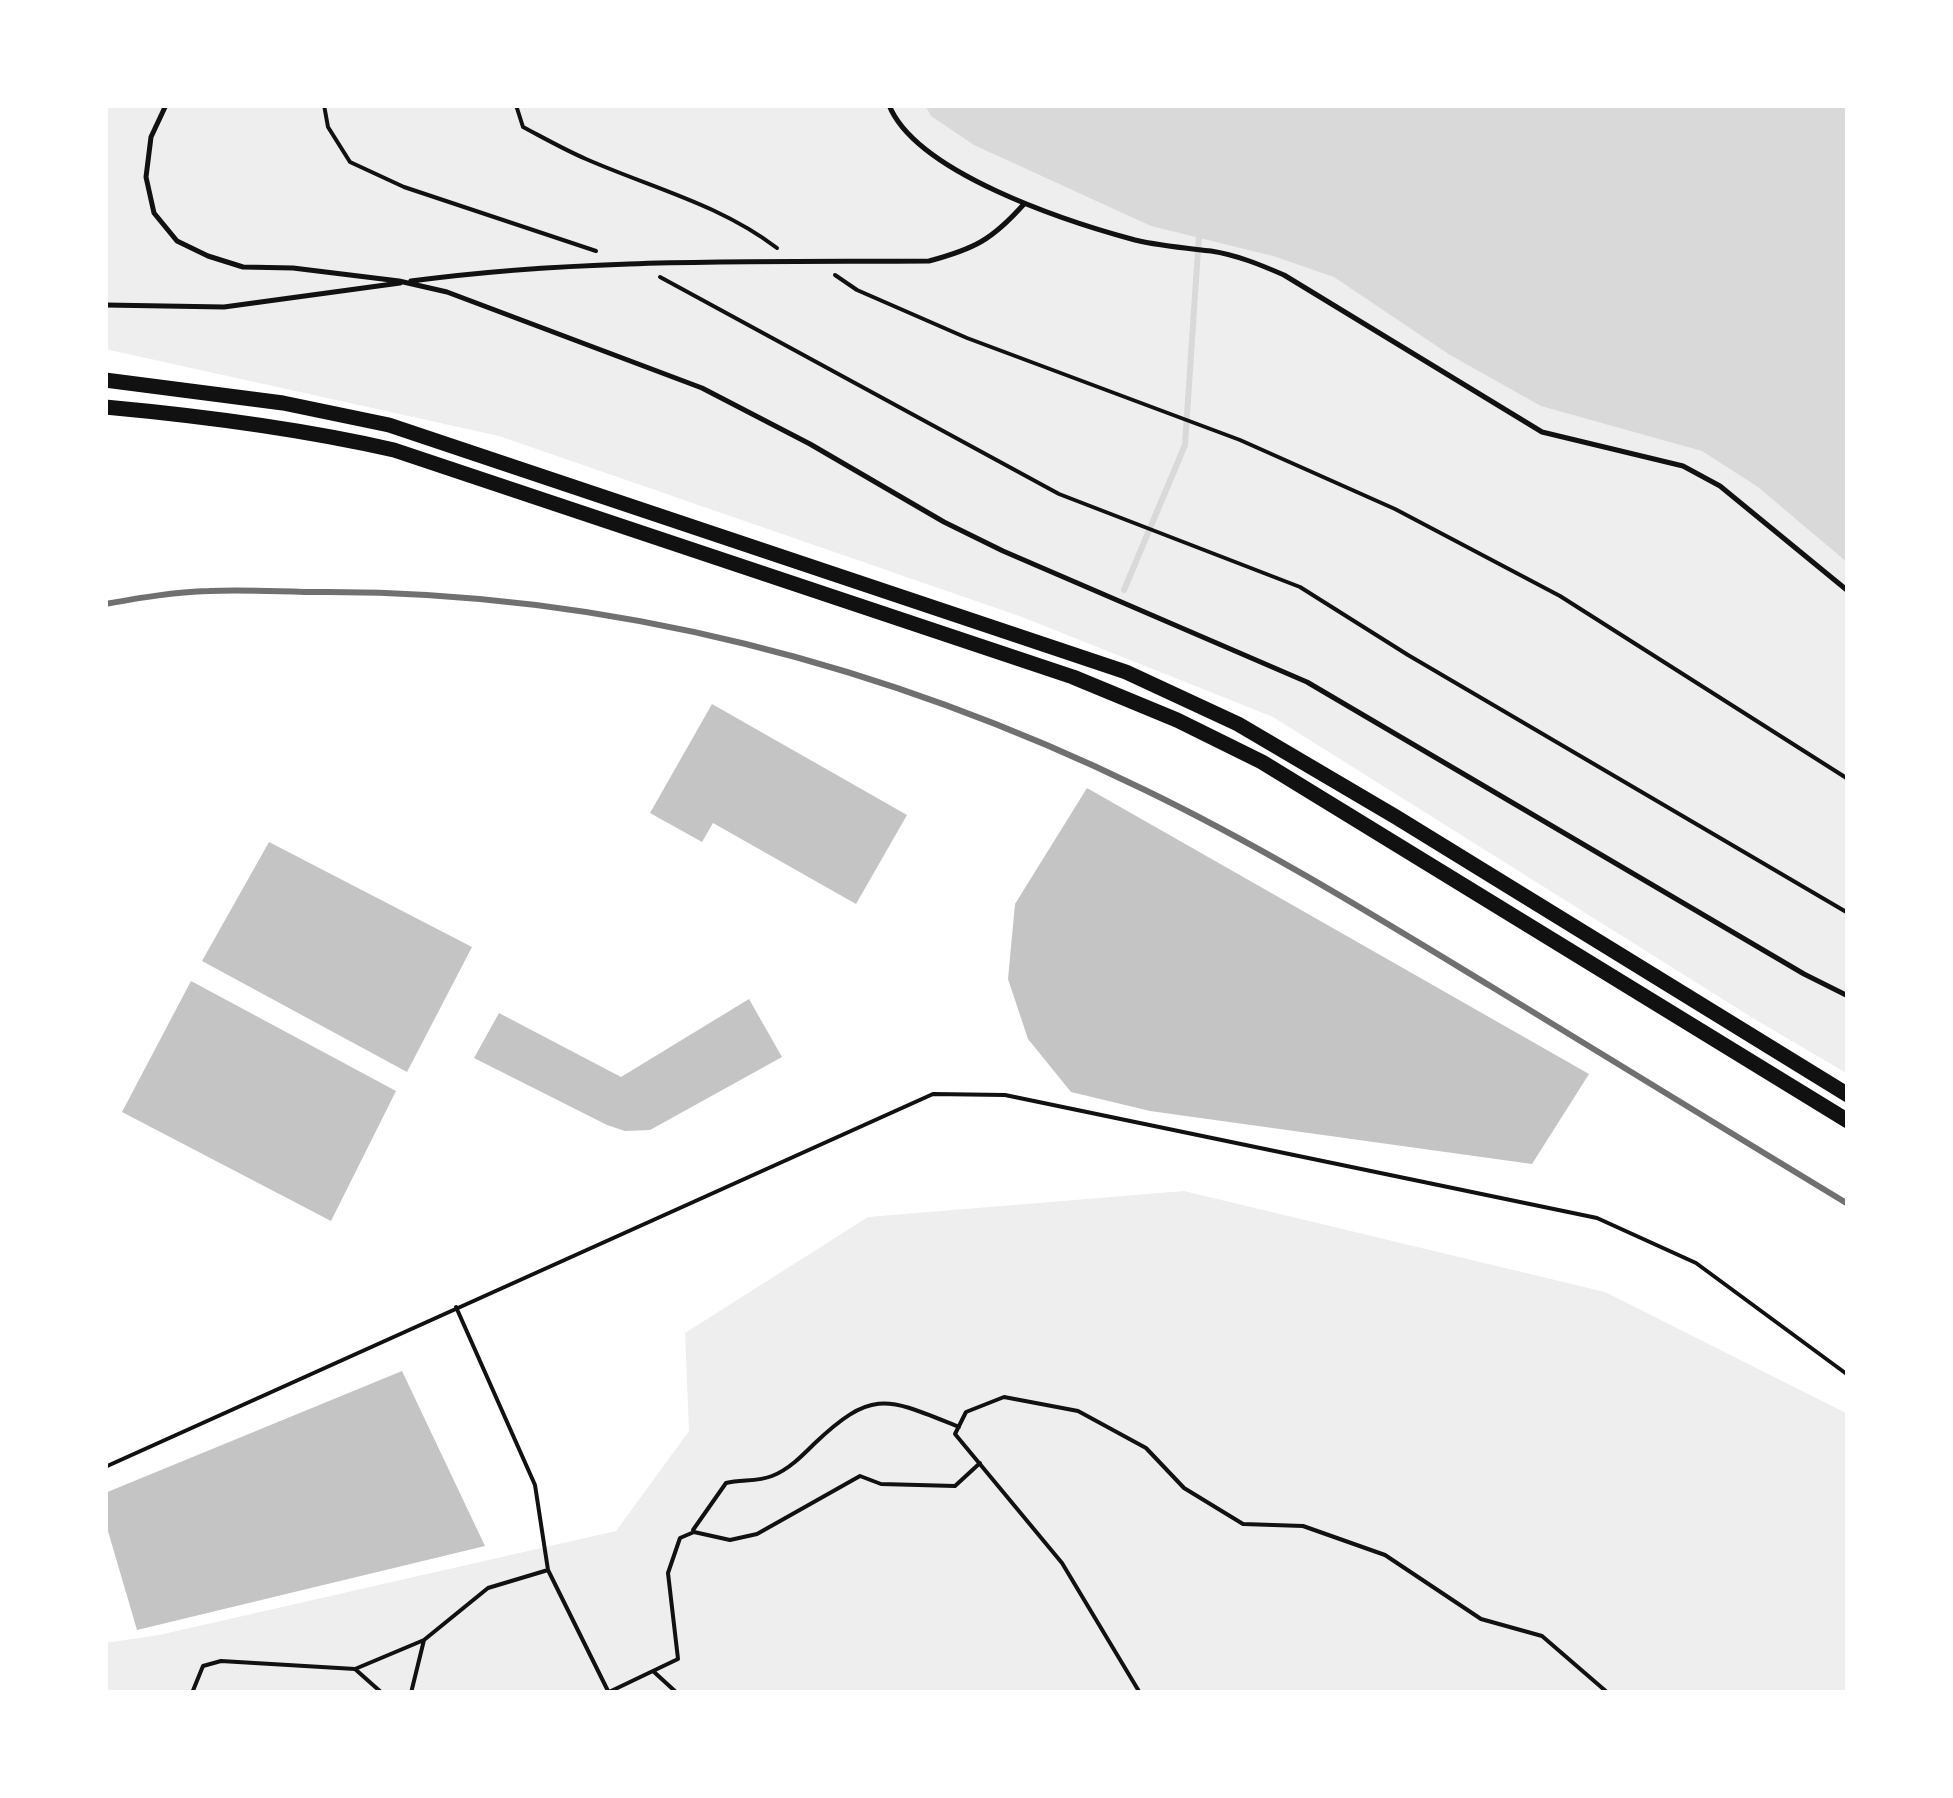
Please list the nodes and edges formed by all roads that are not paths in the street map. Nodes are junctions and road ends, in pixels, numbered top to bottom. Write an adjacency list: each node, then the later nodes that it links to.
1 (166, 105): 4 (lane)
2 (889, 105): 3 (lane)
3 (1024, 204): 4 (lane); 8 (lane)
4 (406, 282): 5 (lane); 9 (lane)
5 (105, 305)
6 (105, 380): 10 (main road)
7 (105, 407): 11 (main road)
8 (1848, 591)
9 (1848, 996)
10 (1848, 1095)
11 (1848, 1121)

